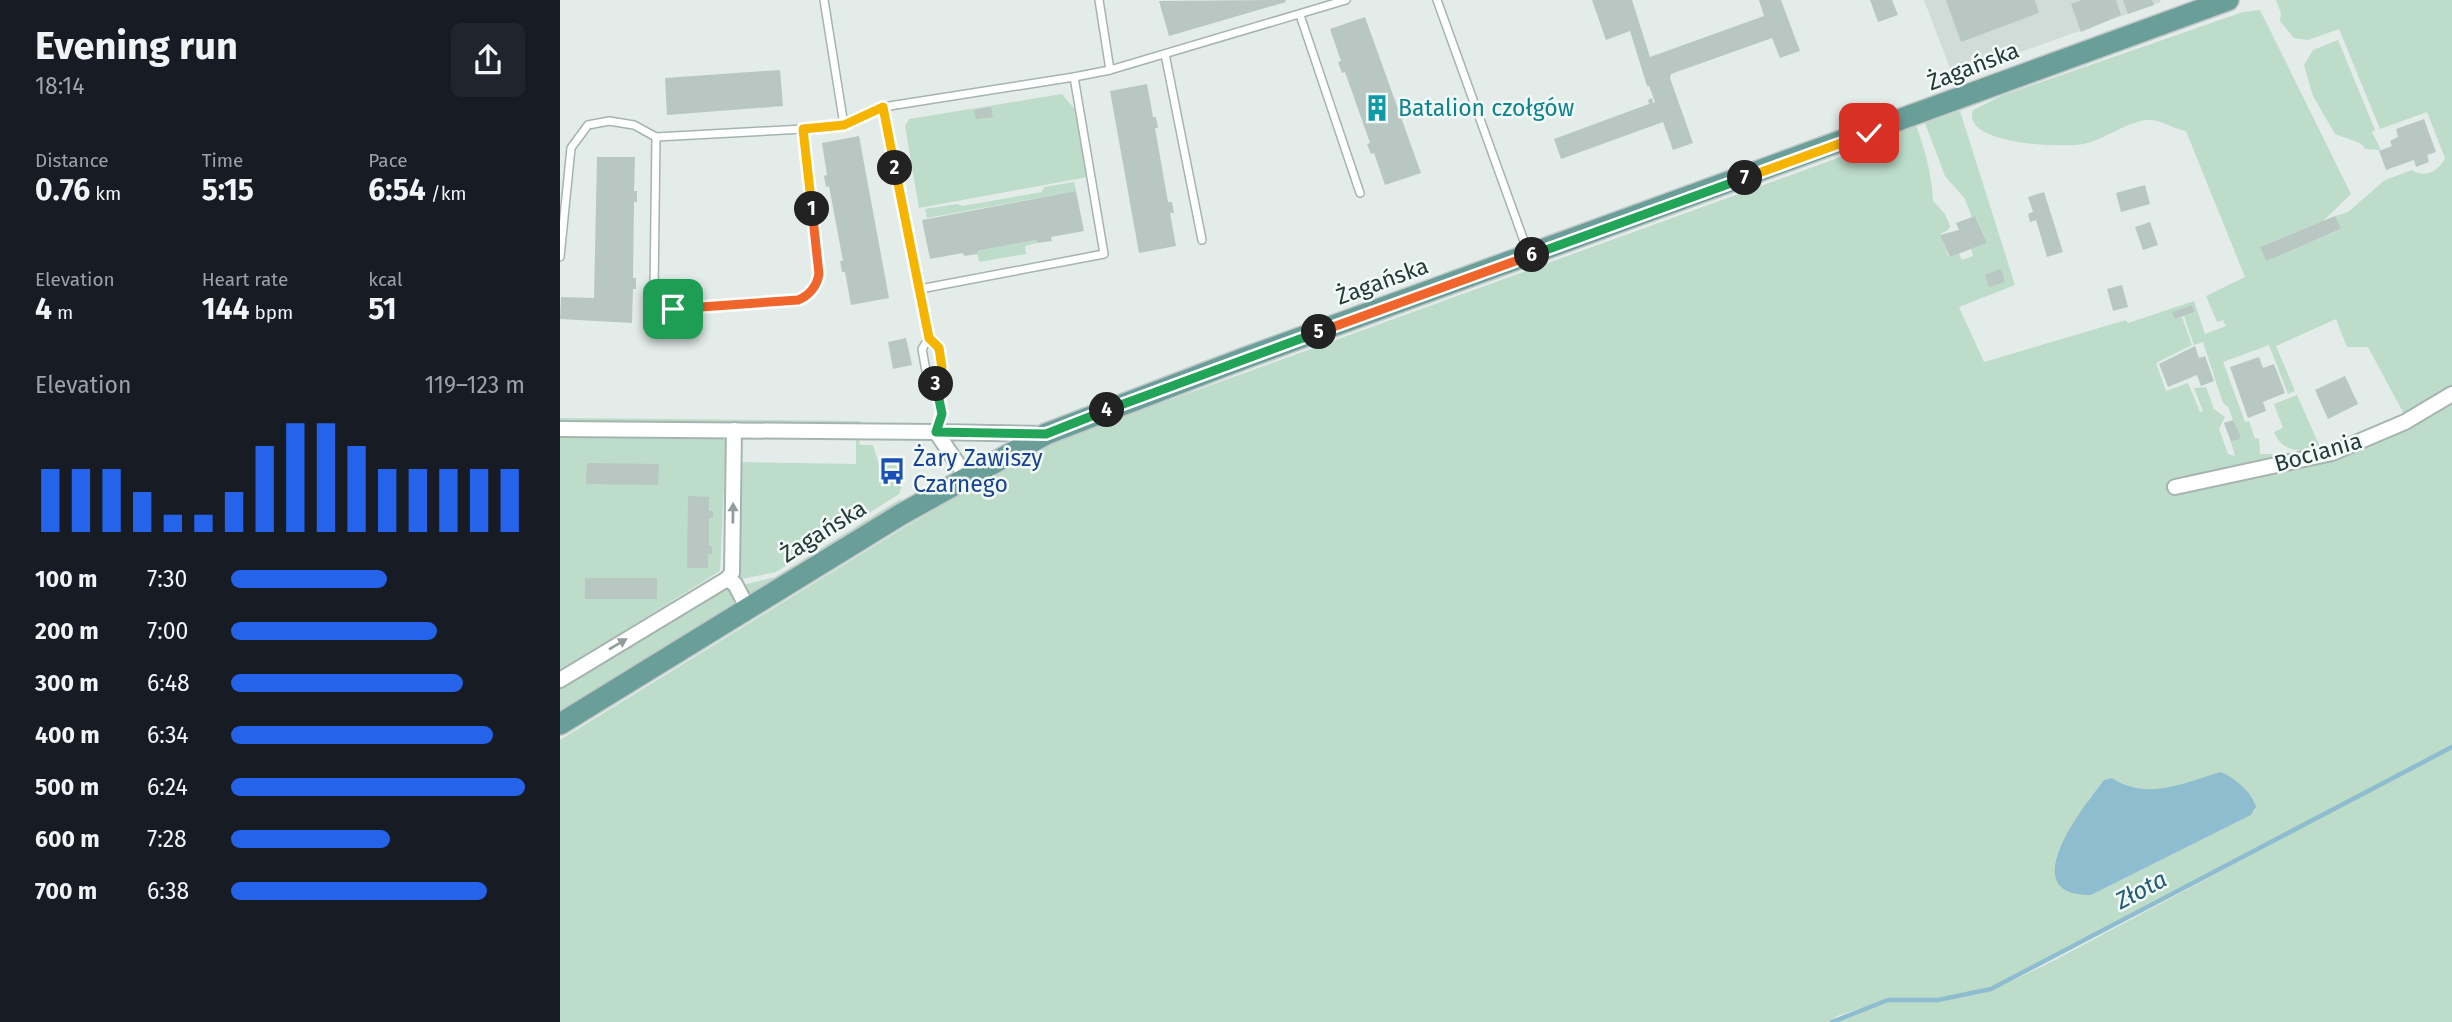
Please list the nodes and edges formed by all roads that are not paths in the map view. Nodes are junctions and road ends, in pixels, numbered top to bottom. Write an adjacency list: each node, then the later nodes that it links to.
1 (824, 0): 11 (lane)
2 (1099, 0): 8 (lane)
3 (1346, 0): 6 (lane)
4 (1437, 0): 16 (lane)
5 (2228, 0): 16 (main road, Żagańska)
6 (1300, 15): 7 (lane); 14 (lane)
7 (1165, 54): 8 (lane); 15 (lane)
8 (1110, 70): 9 (lane)
9 (1074, 77): 10 (lane); 18 (lane)
10 (883, 107): 11 (lane); 18 (lane)
11 (844, 125): 12 (lane)
12 (803, 129): 13 (lane); 13 (lane)
13 (656, 137): 17 (lane)
14 (1360, 193)
15 (1202, 240)
16 (1529, 256): 25 (main road, Żagańska)
17 (560, 257)
18 (920, 289): 19 (lane)
19 (929, 338): 20 (lane); 20 (lane)
20 (935, 377): 24 (lane)
21 (2452, 394): 27 (street, Bociania)
22 (560, 429): 23 (street)
23 (734, 430): 24 (street); 28 (street, one-way to 23)
24 (936, 432): 25 (street); 26 (street)
25 (1046, 434): 26 (main road, Żagańska)
26 (966, 476): 29 (main road, Żagańska)
27 (2175, 487)
28 (727, 579): 29 (street); 30 (street, one-way to 28)
29 (748, 609): 31 (main road, Żagańska)
30 (560, 680)
31 (560, 724)

